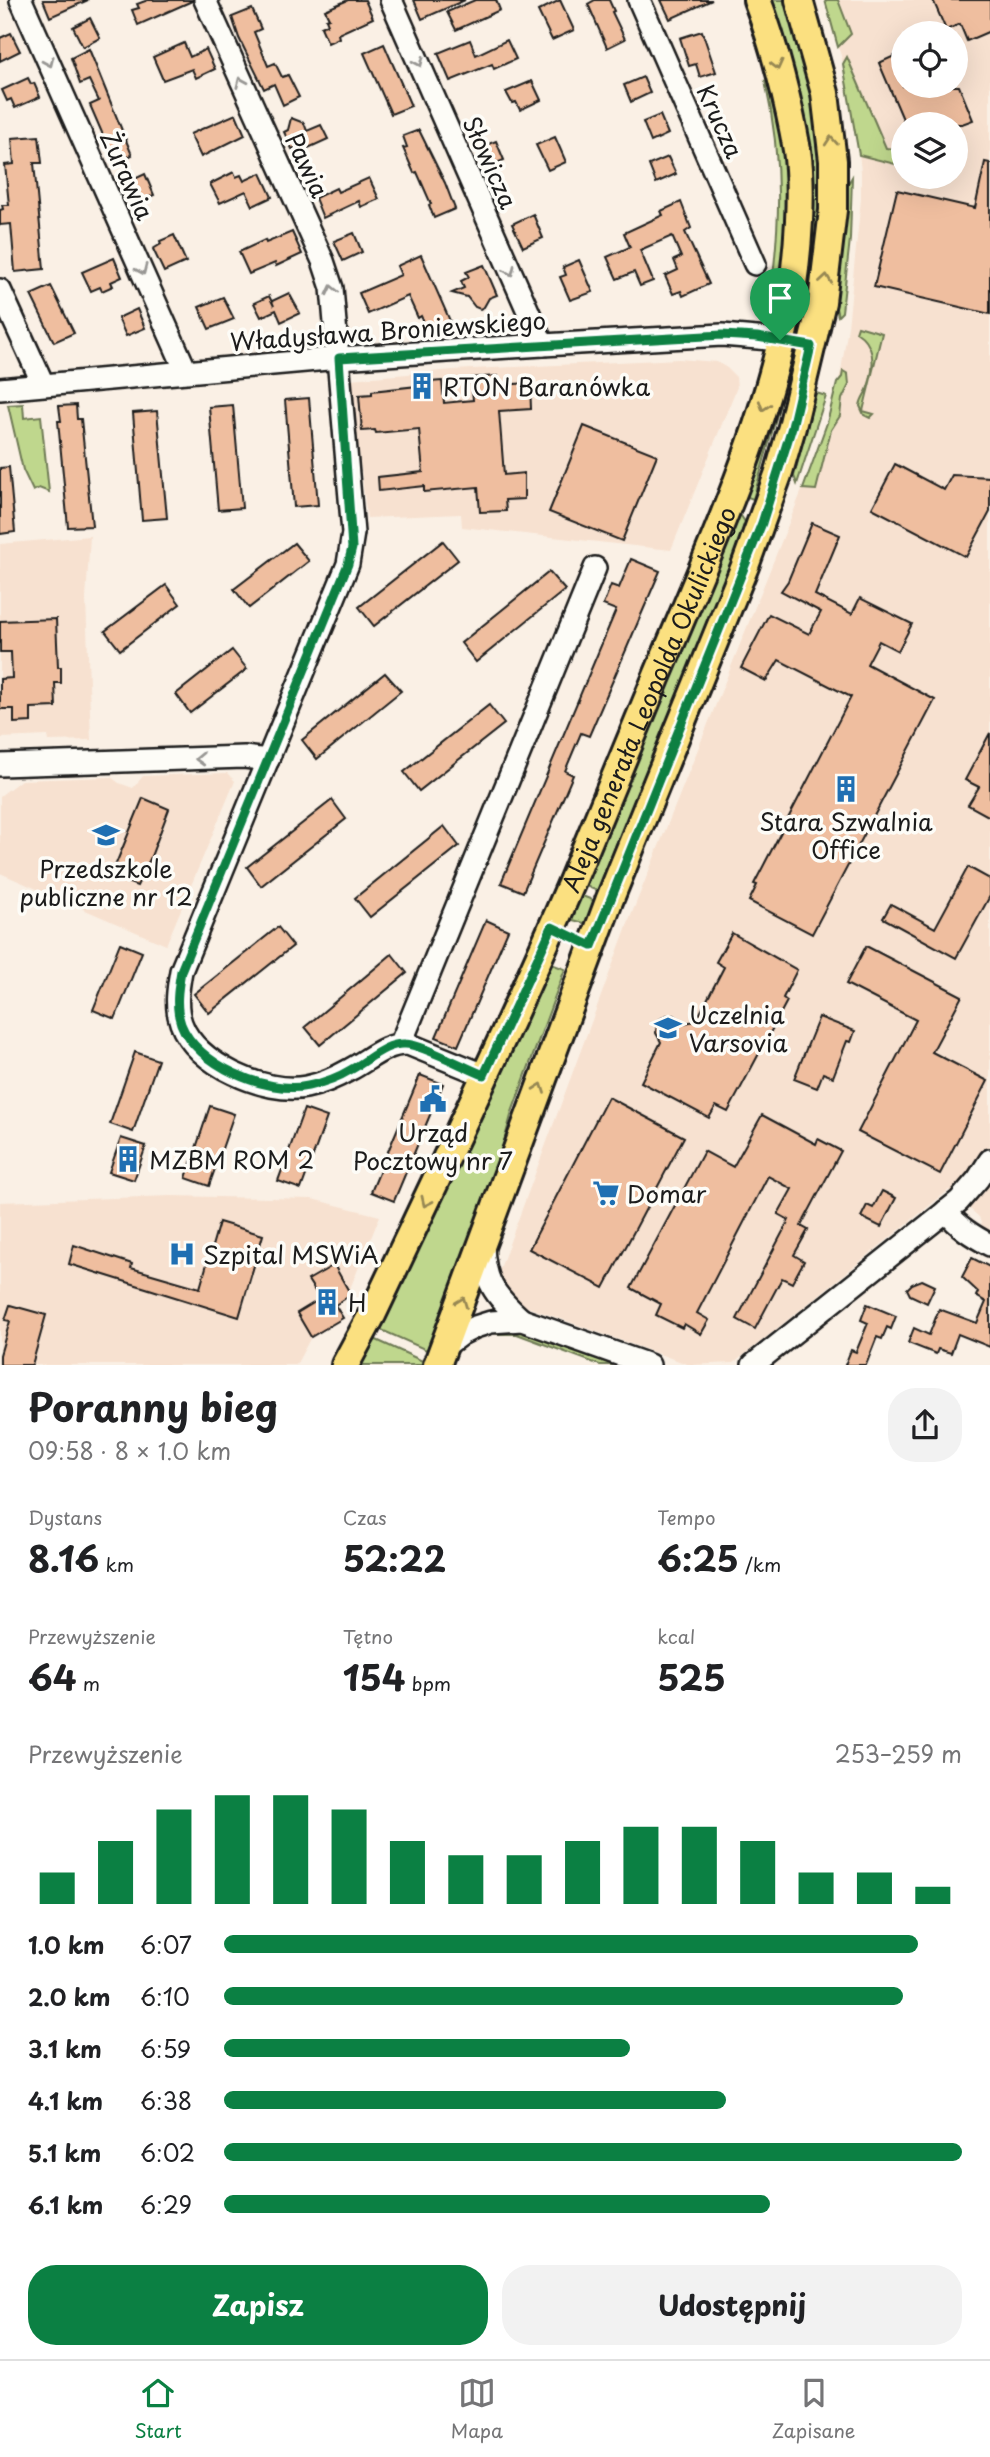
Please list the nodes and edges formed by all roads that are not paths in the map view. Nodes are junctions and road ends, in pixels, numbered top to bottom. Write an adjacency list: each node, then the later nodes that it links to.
1 (21, 0): 13 (street, Żurawia, one-way to 13)
2 (205, 0): 12 (street, Pawia, one-way to 2)
3 (391, 0): 10 (street, Słowicza, one-way to 10)
4 (639, 0): 7 (street, Krucza)
5 (758, 0): 9 (main road, Aleja generała Leopolda Okulickiego, one-way to 9)
6 (799, 0): 11 (main road, Aleja generała Leopolda Okulickiego, one-way to 6)
7 (755, 264)
8 (0, 290): 14 (street)
9 (780, 340): 10 (street, Władysława Broniewskiego); 11 (main road); 16 (main road, Aleja generała Leopolda Okulickiego, one-way to 16)
10 (542, 345): 12 (street, Władysława Broniewskiego)
11 (811, 346): 17 (main road, Aleja generała Leopolda Okulickiego)
12 (339, 358): 13 (street, Władysława Broniewskiego); 19 (street, Pawia)
13 (186, 371): 14 (street, Władysława Broniewskiego)
14 (43, 384): 15 (street, Władysława Broniewskiego)
15 (0, 389)
16 (727, 506): 17 (main road); 21 (main road, Aleja generała Leopolda Okulickiego)
17 (762, 523): 22 (main road, Aleja generała Leopolda Okulickiego)
18 (595, 568): 23 (street)
19 (268, 760): 20 (street, one-way to 20); 23 (street, Pawia)
20 (0, 765)
21 (552, 927): 22 (main road); 24 (main road, Aleja generała Leopolda Okulickiego)
22 (592, 946): 27 (main road, Aleja generała Leopolda Okulickiego, one-way to 22)
23 (401, 1044): 24 (street)
24 (484, 1075): 31 (main road, Aleja generała Leopolda Okulickiego, one-way to 31)
25 (990, 1160): 26 (street)
26 (946, 1211): 28 (street); 33 (street)
27 (483, 1244): 29 (street); 30 (main road, Aleja generała Leopolda Okulickiego, one-way to 27)
28 (990, 1245)
29 (522, 1320): 30 (street); 32 (street)
30 (441, 1356)
31 (345, 1365)
32 (649, 1365)
33 (753, 1365)

